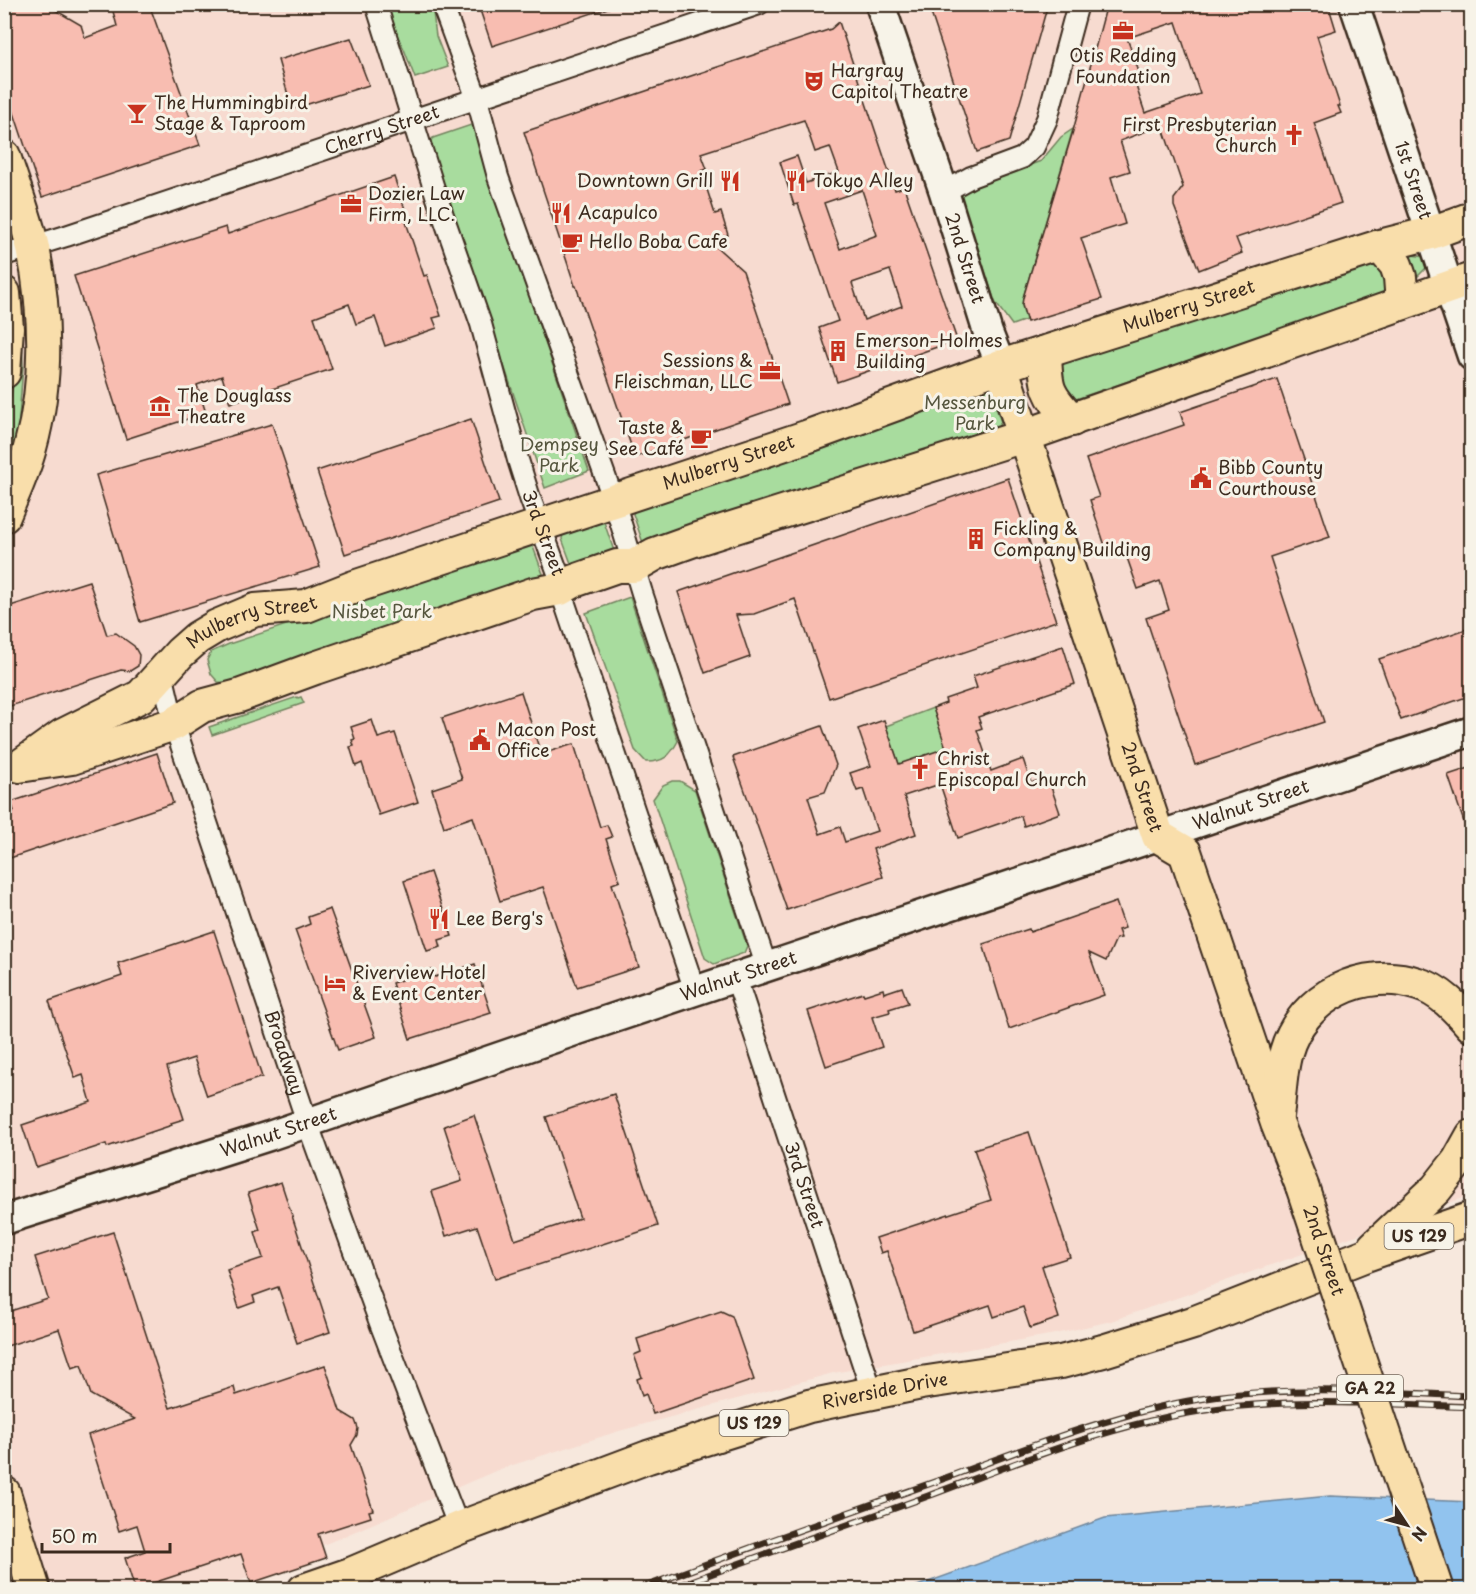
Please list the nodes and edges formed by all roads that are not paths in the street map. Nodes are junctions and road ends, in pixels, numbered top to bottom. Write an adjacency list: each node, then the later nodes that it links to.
1 (376, 4): 8 (street, 3rd Street)
2 (442, 4): 7 (street)
3 (759, 4): 7 (street, Cherry Street)
4 (880, 4): 10 (street, 2nd Street)
5 (1078, 4): 10 (street)
6 (1354, 4): 12 (street, 1st Street)
7 (477, 99): 8 (street, Cherry Street); 24 (street)
8 (412, 120): 14 (street, Cherry Street); 26 (street, 3rd Street)
9 (4, 156): 14 (main road)
10 (944, 192): 20 (street, 2nd Street)
11 (1472, 218): 12 (main road, Mulberry Street)
12 (1431, 233): 13 (main road, Mulberry Street); 15 (street, 1st Street)
13 (1380, 246): 17 (main road); 18 (main road, Mulberry Street)
14 (18, 250): 25 (main road)
15 (1460, 283): 17 (main road, Mulberry Street); 19 (street, 1st Street)
16 (4, 293): 21 (main road)
17 (1402, 303): 22 (main road, Mulberry Street)
18 (1045, 352): 20 (main road, Mulberry Street); 22 (main road)
19 (1472, 356)
20 (1001, 366): 23 (main road, 2nd Street); 24 (main road, Mulberry Street)
21 (4, 372)
22 (1071, 420): 23 (main road, Mulberry Street)
23 (1024, 436): 27 (main road, Mulberry Street); 33 (main road, 2nd Street)
24 (614, 501): 26 (main road, Mulberry Street); 27 (street)
25 (4, 516)
26 (540, 526): 28 (street, 3rd Street); 29 (main road, Mulberry Street)
27 (634, 566): 28 (main road, Mulberry Street); 34 (street)
28 (560, 588): 30 (main road, Mulberry Street); 36 (street, 3rd Street)
29 (162, 673): 30 (street, Broadway); 32 (main road, Mulberry Street)
30 (174, 724): 32 (main road, Mulberry Street); 38 (street, Broadway)
31 (1472, 731): 33 (street, Walnut Street)
32 (12, 769)
33 (1158, 836): 34 (street, Walnut Street); 39 (main road, 2nd Street / GA 22)
34 (767, 968): 35 (street, Walnut Street)
35 (736, 978): 36 (street, Walnut Street); 44 (street, 3rd Street)
36 (695, 991): 38 (street, Walnut Street)
37 (1472, 1026): 39 (main road)
38 (307, 1122): 42 (street, Walnut Street); 46 (street, Broadway)
39 (1276, 1123): 49 (main road, 2nd Street / GA 22, bridge)
40 (1472, 1136): 43 (main road)
41 (1472, 1218): 43 (main road, Riverside Drive / US 129)
42 (4, 1220)
43 (1366, 1255): 44 (main road, Riverside Drive / US 129)
44 (872, 1392): 46 (main road, Riverside Drive / US 129)
45 (4, 1492): 47 (main road)
46 (459, 1528): 48 (main road, Riverside Drive / US 129)
47 (34, 1590)
48 (304, 1590)
49 (1437, 1590)

